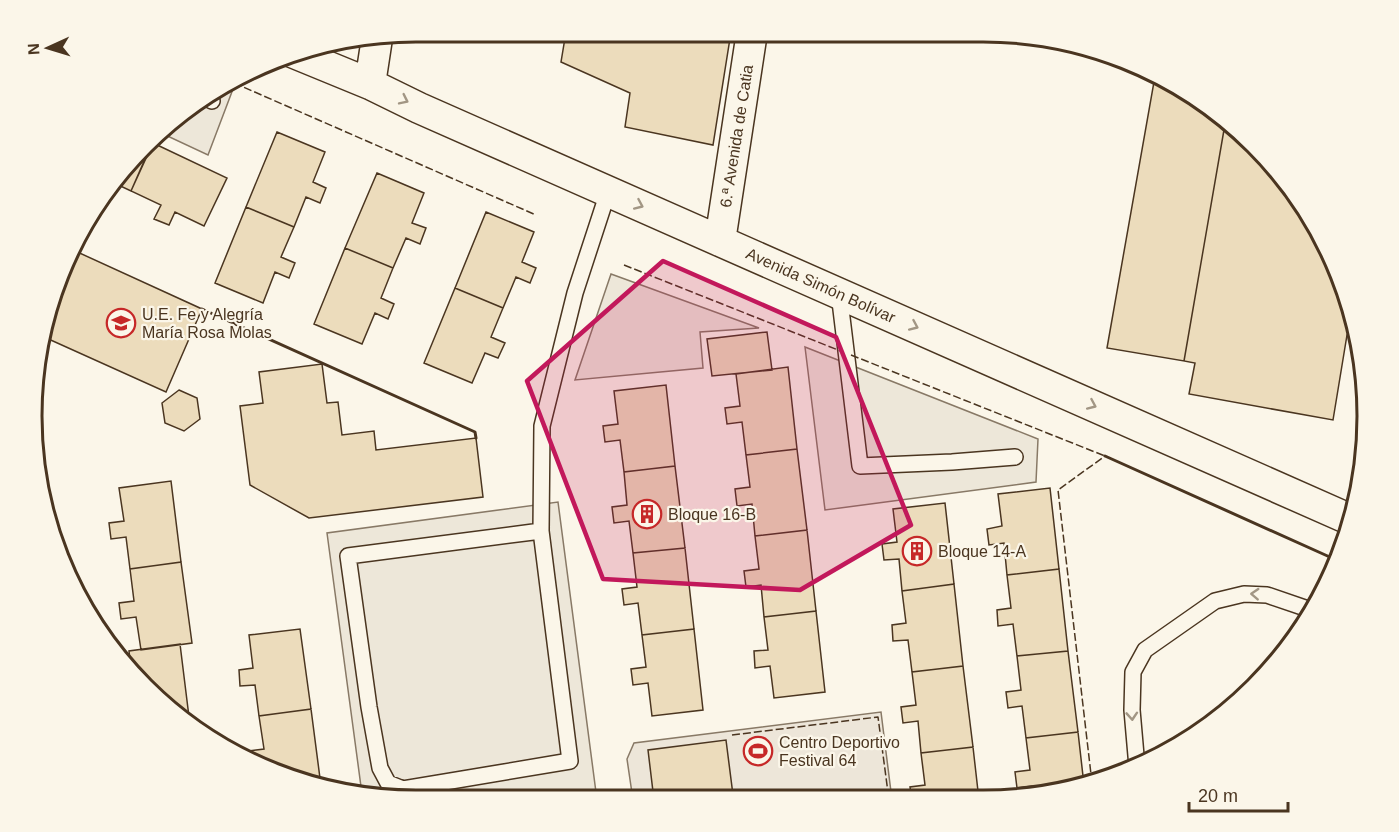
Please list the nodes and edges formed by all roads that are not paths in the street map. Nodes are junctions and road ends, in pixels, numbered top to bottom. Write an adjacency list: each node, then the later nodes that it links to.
1 (750, 42): 6 (street, 6.ª Avenida de Catia)
2 (376, 44): 4 (street)
3 (308, 58): 4 (street, Avenida Simón Bolívar)
4 (370, 84): 5 (street, Avenida Simón Bolívar, one-way to 5)
5 (608, 192): 6 (street, Avenida Simón Bolívar, one-way to 6); 10 (lane)
6 (720, 241): 7 (street, Avenida Simón Bolívar)
7 (839, 293): 8 (lane); 9 (street, Avenida Simón Bolívar, one-way to 9)
8 (1016, 457)
9 (1343, 516)
10 (541, 531): 10 (lane)
11 (1304, 608): 12 (lane, one-way to 12)
12 (1136, 757)

